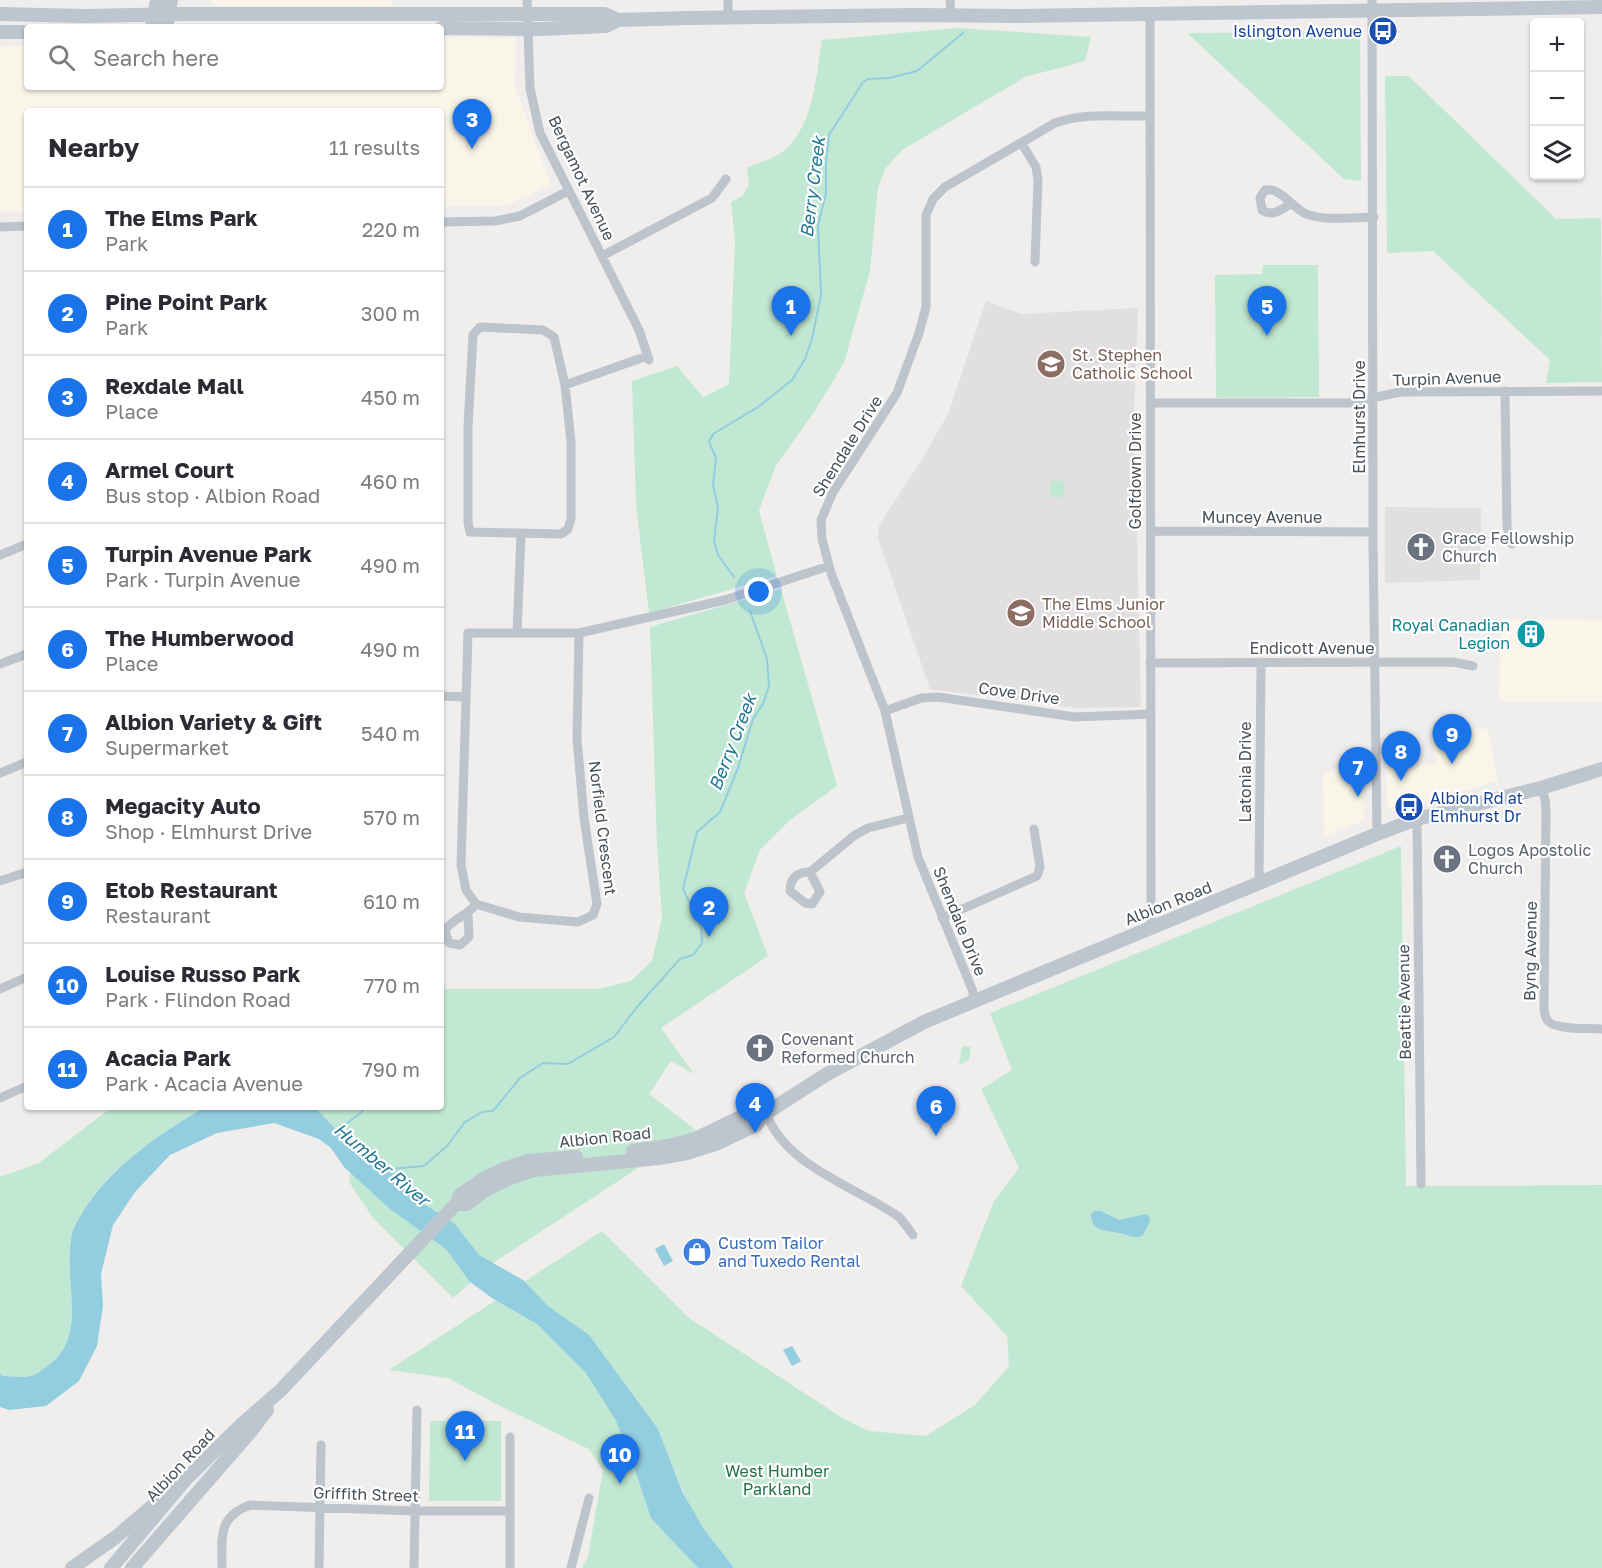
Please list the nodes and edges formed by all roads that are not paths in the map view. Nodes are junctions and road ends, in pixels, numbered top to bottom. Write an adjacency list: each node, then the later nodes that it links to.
1 (158, 0): 14 (main road)
2 (171, 0): 14 (main road)
3 (527, 0): 10 (street, Bergamot Avenue)
4 (728, 0): 12 (street)
5 (950, 0): 11 (street)
6 (1372, 5): 7 (main road); 9 (main road); 24 (street, Elmhurst Drive)
7 (1602, 7)
8 (0, 14): 14 (main road)
9 (1150, 14): 11 (main road); 19 (street, Golfdown Drive)
10 (528, 15): 13 (main road); 14 (main road); 16 (street, Bergamot Avenue)
11 (951, 15): 12 (main road)
12 (728, 18): 13 (main road)
13 (618, 20): 16 (main road)
14 (160, 21)
15 (444, 28): 16 (main road)
16 (528, 29): 22 (street, Bergamot Avenue)
17 (0, 32): 18 (main road)
18 (24, 32)
19 (1150, 116): 20 (street, Shendale Drive); 34 (street, Golfdown Drive)
20 (1022, 144): 29 (street); 41 (street, Shendale Drive)
21 (726, 179): 28 (street)
22 (568, 191): 25 (street); 28 (street, Bergamot Avenue)
23 (1290, 204): 24 (street)
24 (1374, 217): 33 (street, Elmhurst Drive)
25 (444, 222)
26 (24, 226): 27 (street)
27 (0, 227)
28 (602, 256): 30 (street, Bergamot Avenue)
29 (1035, 262)
30 (566, 385): 37 (street); 37 (street)
31 (1505, 391): 32 (street, Turpin Avenue); 33 (street, Turpin Avenue); 38 (street)
32 (1602, 391)
33 (1374, 398): 34 (street, Turpin Avenue); 36 (street, Elmhurst Drive)
34 (1150, 403): 35 (street, Golfdown Drive)
35 (1151, 531): 36 (street, Muncey Avenue); 46 (street, Golfdown Drive)
36 (1373, 532): 47 (street, Elmhurst Drive)
37 (521, 534): 42 (street)
38 (1512, 544)
39 (24, 545): 40 (street)
40 (0, 555)
41 (829, 566): 43 (street); 52 (street, Shendale Drive)
42 (517, 633): 43 (street); 51 (street)
43 (579, 633): 66 (street, Norfield Crescent)
44 (24, 655): 48 (street)
45 (1261, 662): 46 (street, Endicott Avenue); 47 (street, Endicott Avenue); 65 (street, Latonia Drive)
46 (1150, 663): 53 (street, Golfdown Drive)
47 (1375, 663): 49 (street, Endicott Avenue); 61 (street, Elmhurst Drive)
48 (0, 664)
49 (1473, 666)
50 (444, 696): 51 (street)
51 (466, 697): 66 (street)
52 (885, 711): 53 (street, Cove Drive); 58 (street, Shendale Drive)
53 (1151, 714): 69 (street, Golfdown Drive)
54 (24, 763): 56 (street)
55 (1602, 769): 57 (main road, Albion Road)
56 (0, 773)
57 (1541, 789): 59 (main road, Albion Road); 73 (street, Byng Avenue)
58 (908, 818): 62 (street); 68 (street, Shendale Drive)
59 (1417, 819): 61 (main road, Albion Road); 77 (street, Beattie Avenue)
60 (1034, 829): 68 (street)
61 (1377, 834): 65 (main road, Albion Road)
62 (810, 872)
63 (24, 873): 64 (street)
64 (0, 881)
65 (1259, 883): 69 (main road, Albion Road)
66 (477, 904): 67 (street)
67 (468, 915)
68 (942, 918): 72 (street, Shendale Drive)
69 (1151, 928): 72 (main road, Albion Road)
70 (24, 978): 71 (street)
71 (0, 988)
72 (975, 1001): 76 (main road, Albion Road)
73 (1602, 1029)
74 (24, 1087): 75 (street)
75 (0, 1098)
76 (766, 1113): 78 (street); 79 (main road, Albion Road)
77 (1421, 1184)
78 (913, 1236)
79 (280, 1391): 83 (main road, Albion Road); 89 (main road, Albion Road)
80 (417, 1410): 86 (street)
81 (510, 1437): 87 (street)
82 (321, 1445): 85 (street)
83 (186, 1479): 88 (main road, Albion Road); 90 (main road)
84 (589, 1498): 96 (street)
85 (320, 1508): 86 (street, Griffith Street); 92 (street, Griffith Street); 93 (street)
86 (415, 1511): 87 (street, Griffith Street); 94 (street)
87 (510, 1511): 95 (street)
88 (123, 1554): 89 (main road); 91 (main road, Albion Road)
89 (135, 1567)
90 (72, 1568)
91 (111, 1568)
92 (222, 1568)
93 (319, 1568)
94 (414, 1568)
95 (510, 1568)
96 (571, 1568)

